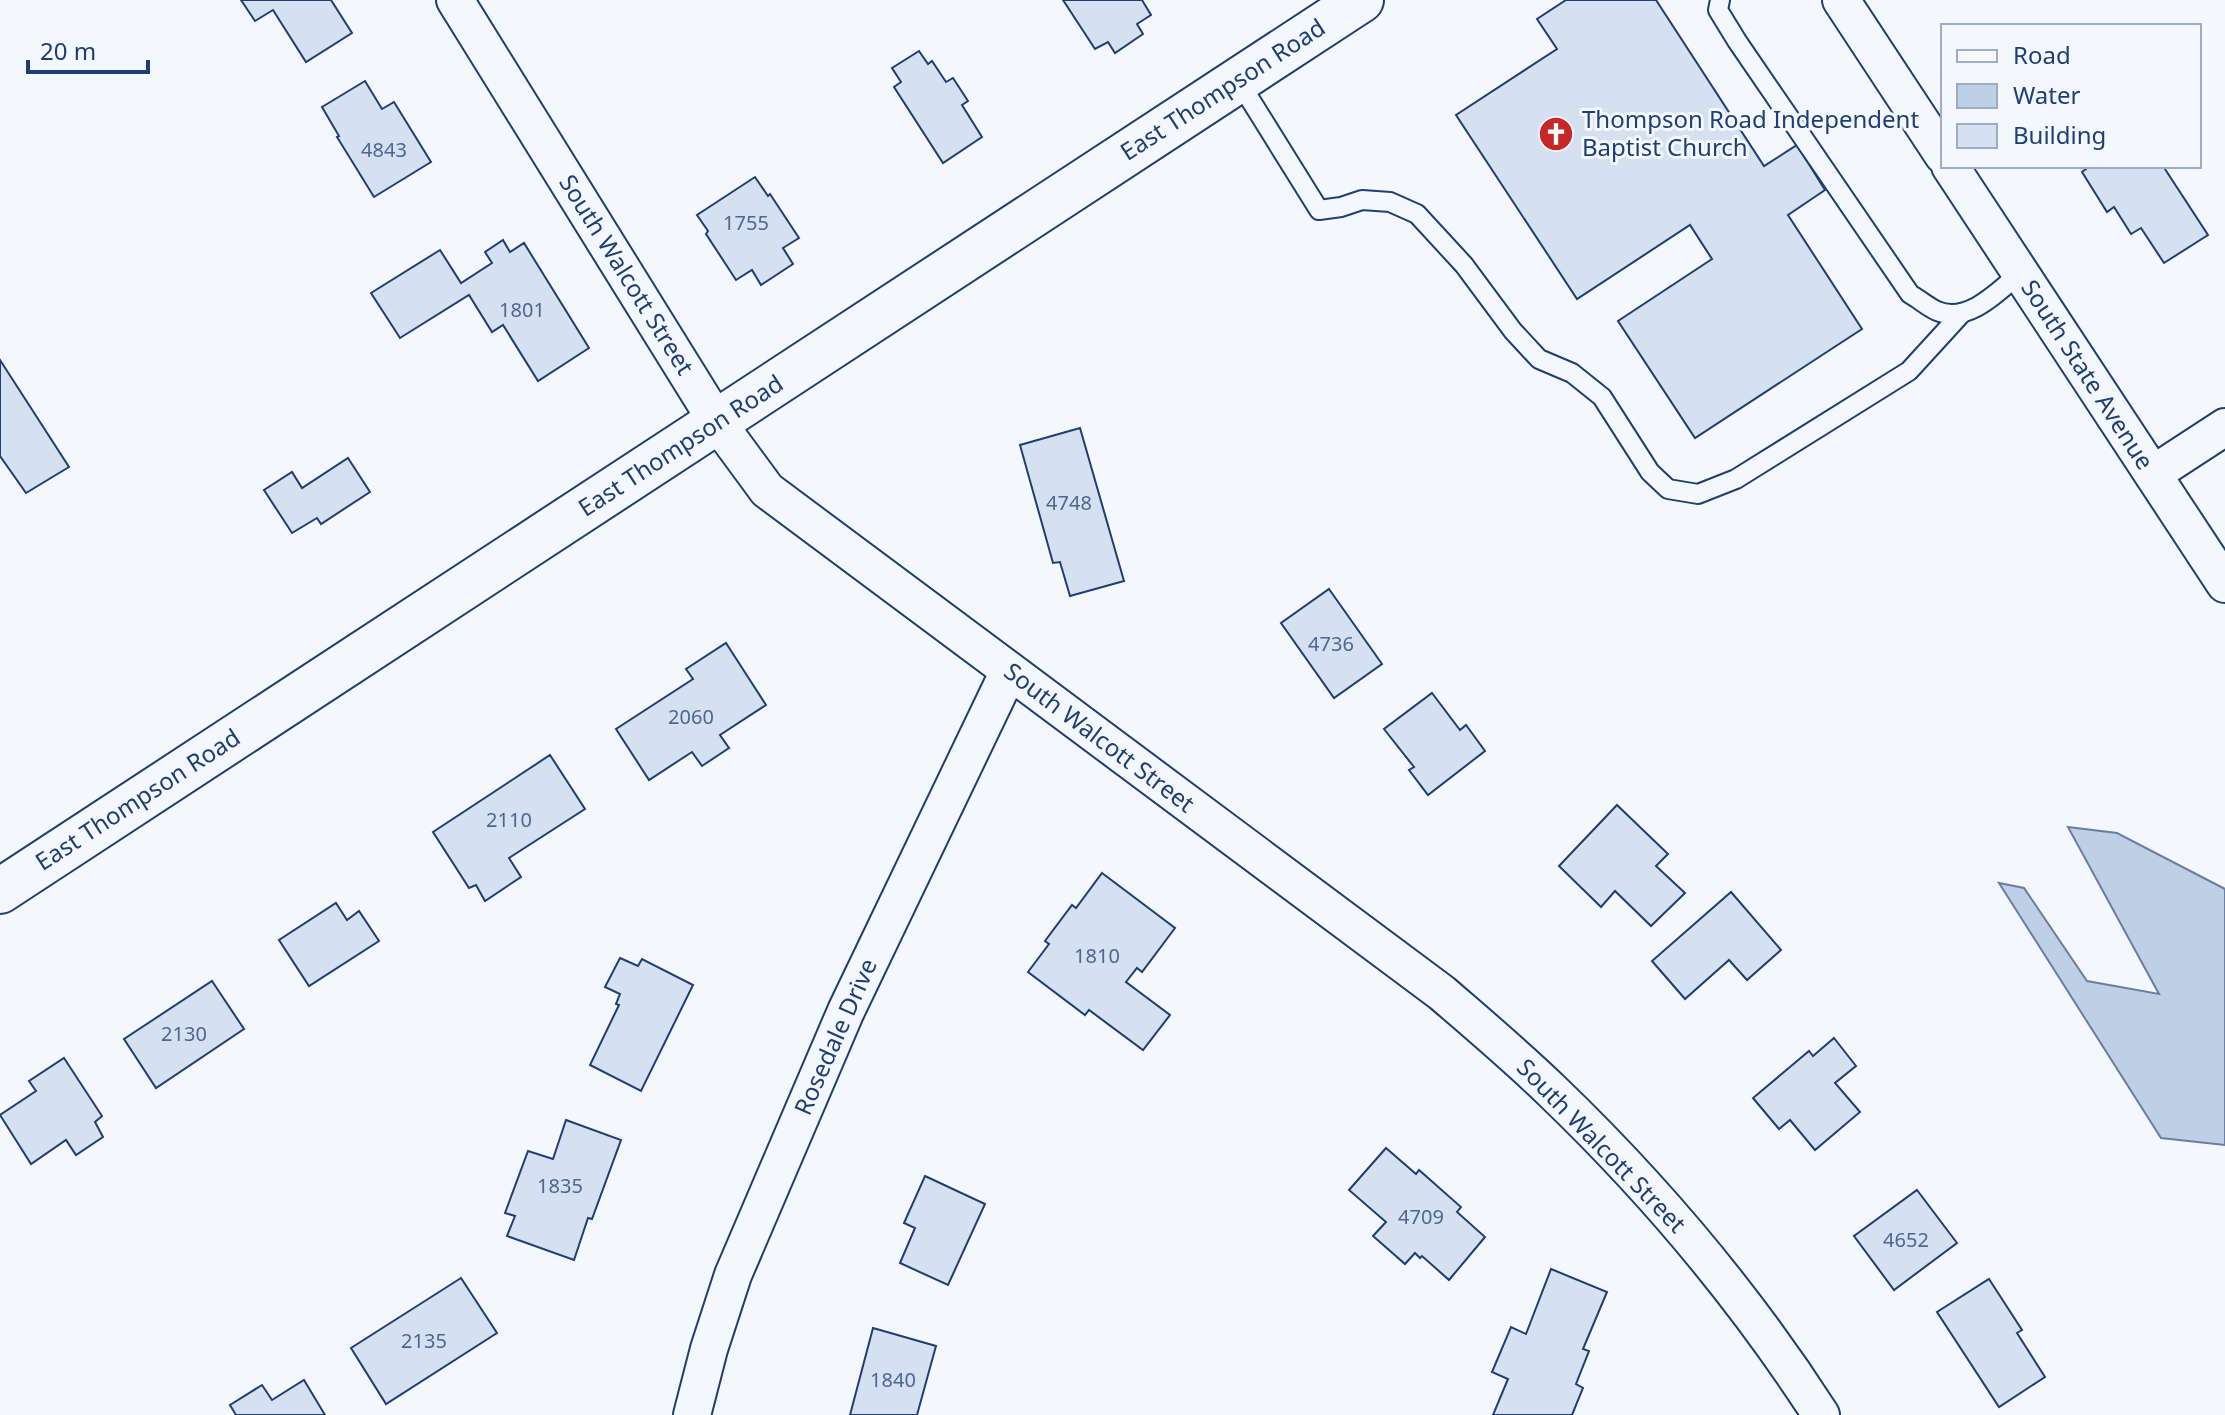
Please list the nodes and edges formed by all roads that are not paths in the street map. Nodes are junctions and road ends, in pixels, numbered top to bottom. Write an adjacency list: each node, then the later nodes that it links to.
1 (455, 0): 10 (street, South Walcott Street)
2 (1361, 0): 5 (main road, East Thompson Road)
3 (1720, 0): 9 (lane)
4 (1841, 0): 6 (street)
5 (1238, 80): 9 (lane); 10 (main road, East Thompson Road)
6 (1941, 152)
7 (1951, 168): 8 (street, South State Avenue)
8 (2020, 273): 9 (lane); 12 (street, South State Avenue)
9 (1962, 313)
10 (717, 422): 14 (street, South Walcott Street); 15 (main road, East Thompson Road)
11 (2225, 427): 12 (street)
12 (2153, 474): 13 (street, South State Avenue)
13 (2225, 584)
14 (1009, 671): 16 (street, Rosedale Drive); 17 (street, South Walcott Street)
15 (0, 891)
16 (692, 1415)
17 (1821, 1415)

